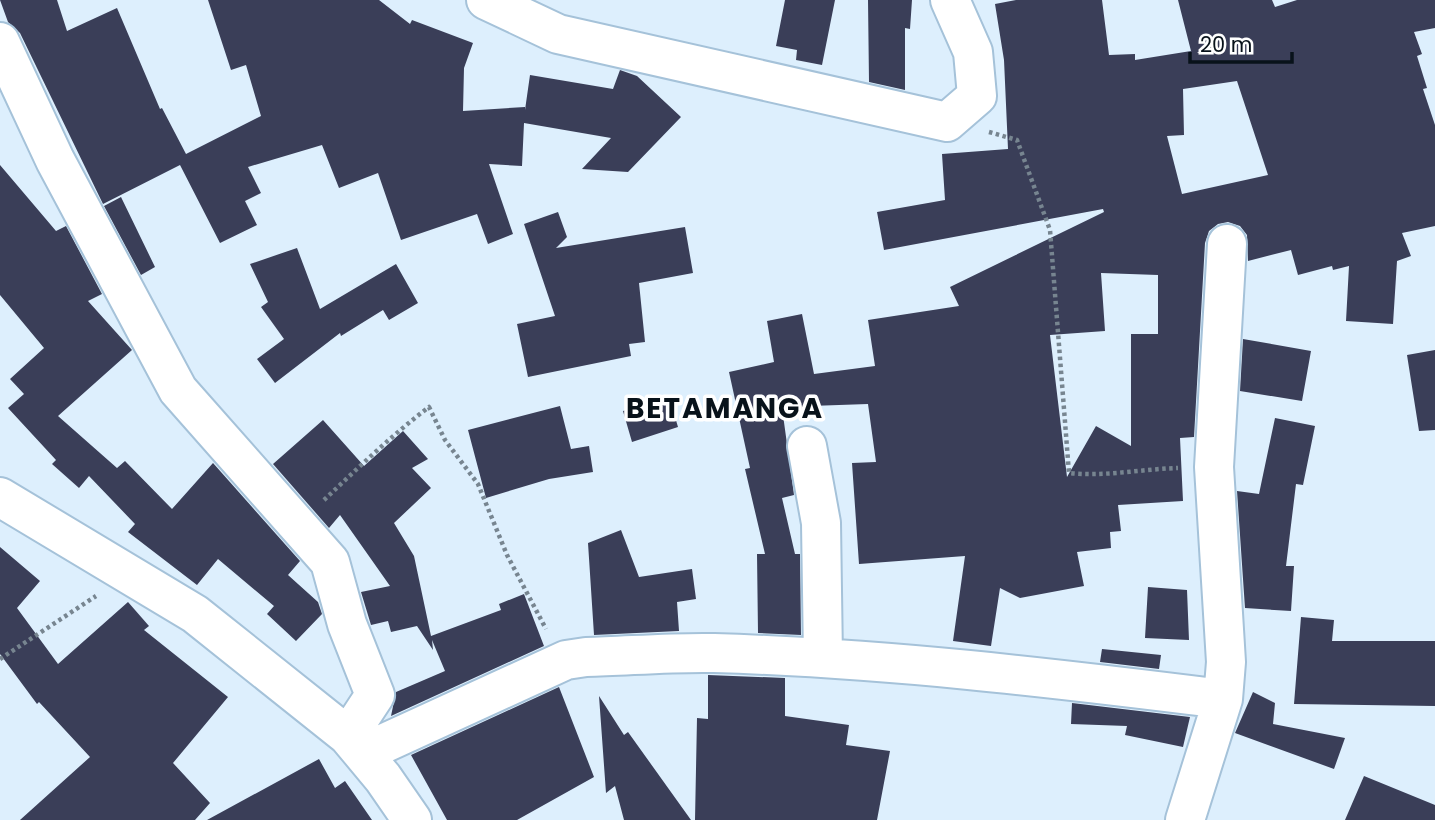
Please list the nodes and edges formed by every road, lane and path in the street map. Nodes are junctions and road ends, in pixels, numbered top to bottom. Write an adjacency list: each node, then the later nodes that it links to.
1 (486, 0): 4 (street)
2 (950, 0): 4 (street)
3 (0, 41): 9 (street)
4 (947, 122): 7 (path)
5 (1227, 244): 7 (street)
6 (807, 446): 11 (street)
7 (1214, 467): 14 (street)
8 (0, 498): 10 (street)
9 (297, 524): 13 (path); 15 (street)
10 (129, 575): 12 (path); 15 (street)
11 (823, 657): 13 (street); 14 (street)
12 (0, 659)
13 (559, 663): 15 (street)
14 (1223, 699): 17 (street)
15 (355, 744): 16 (street)
16 (412, 820)
17 (1185, 820)

